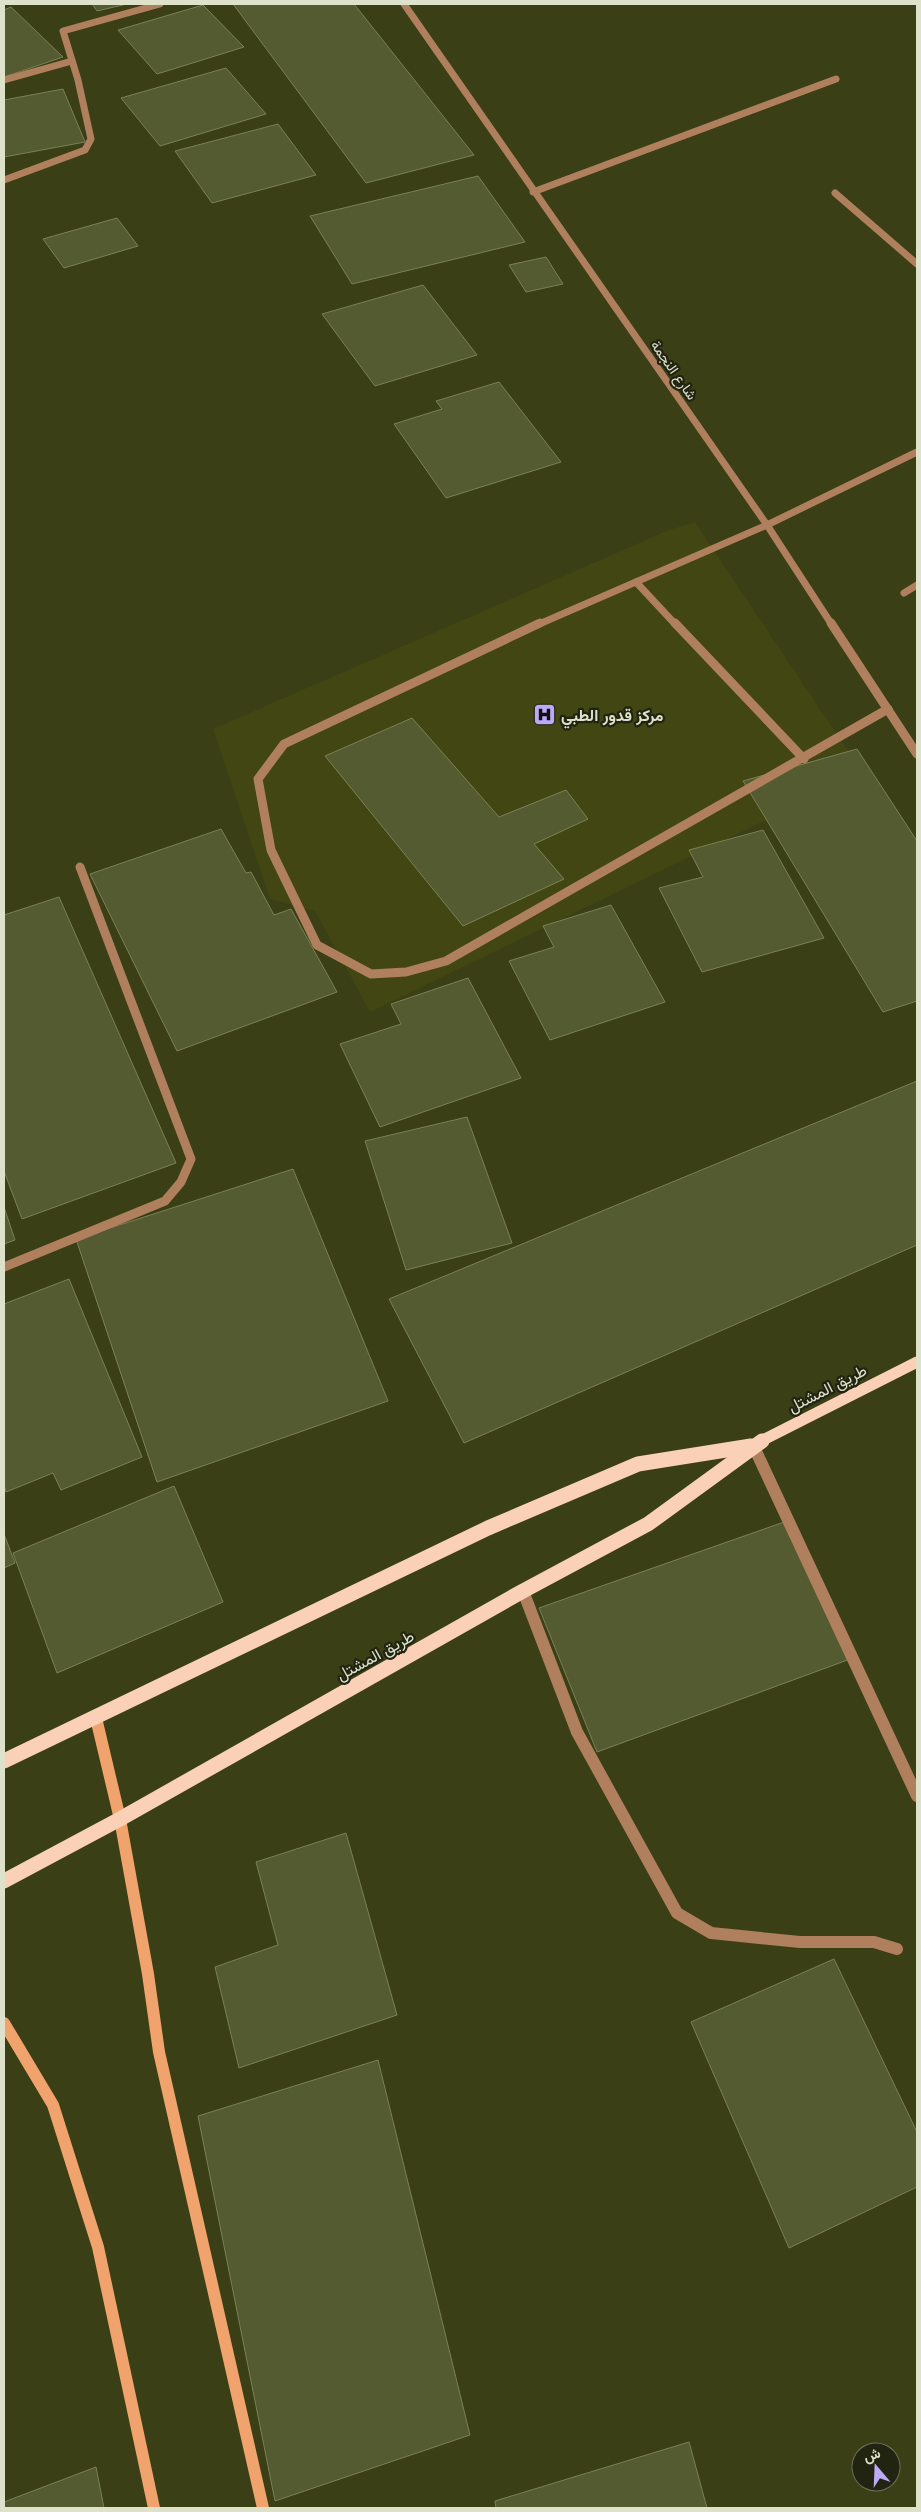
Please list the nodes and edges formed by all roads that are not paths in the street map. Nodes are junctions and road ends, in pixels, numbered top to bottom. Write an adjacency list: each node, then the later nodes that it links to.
1 (160, 4): 3 (street)
2 (404, 4): 7 (street, شارع النجمة)
3 (72, 61): 5 (street); 6 (street)
4 (836, 79): 7 (street)
5 (4, 80)
6 (4, 180)
7 (533, 192): 11 (street, شارع النجمة)
8 (834, 193): 9 (street)
9 (917, 264)
10 (917, 452): 11 (street)
11 (767, 525): 12 (street); 15 (street, شارع النجمة)
12 (636, 582): 17 (street); 17 (street)
13 (917, 585): 14 (street)
14 (904, 593)
15 (888, 709): 16 (street, شارع النجمة); 17 (street)
16 (917, 754)
17 (804, 759)
18 (80, 867): 19 (street)
19 (4, 1267)
20 (917, 1362): 21 (main road, طريق المشتل)
21 (754, 1445): 22 (main road, طريق المشتل); 23 (main road, طريق المشتل); 25 (street)
22 (523, 1591): 26 (main road, طريق المشتل); 28 (street)
23 (96, 1718): 24 (main road, طريق المشتل); 26 (main road)
24 (4, 1761)
25 (917, 1796)
26 (120, 1819): 27 (main road, طريق المشتل); 31 (main road)
27 (4, 1881)
28 (897, 1949)
29 (6, 2030): 30 (main road)
30 (154, 2508)
31 (263, 2508)

